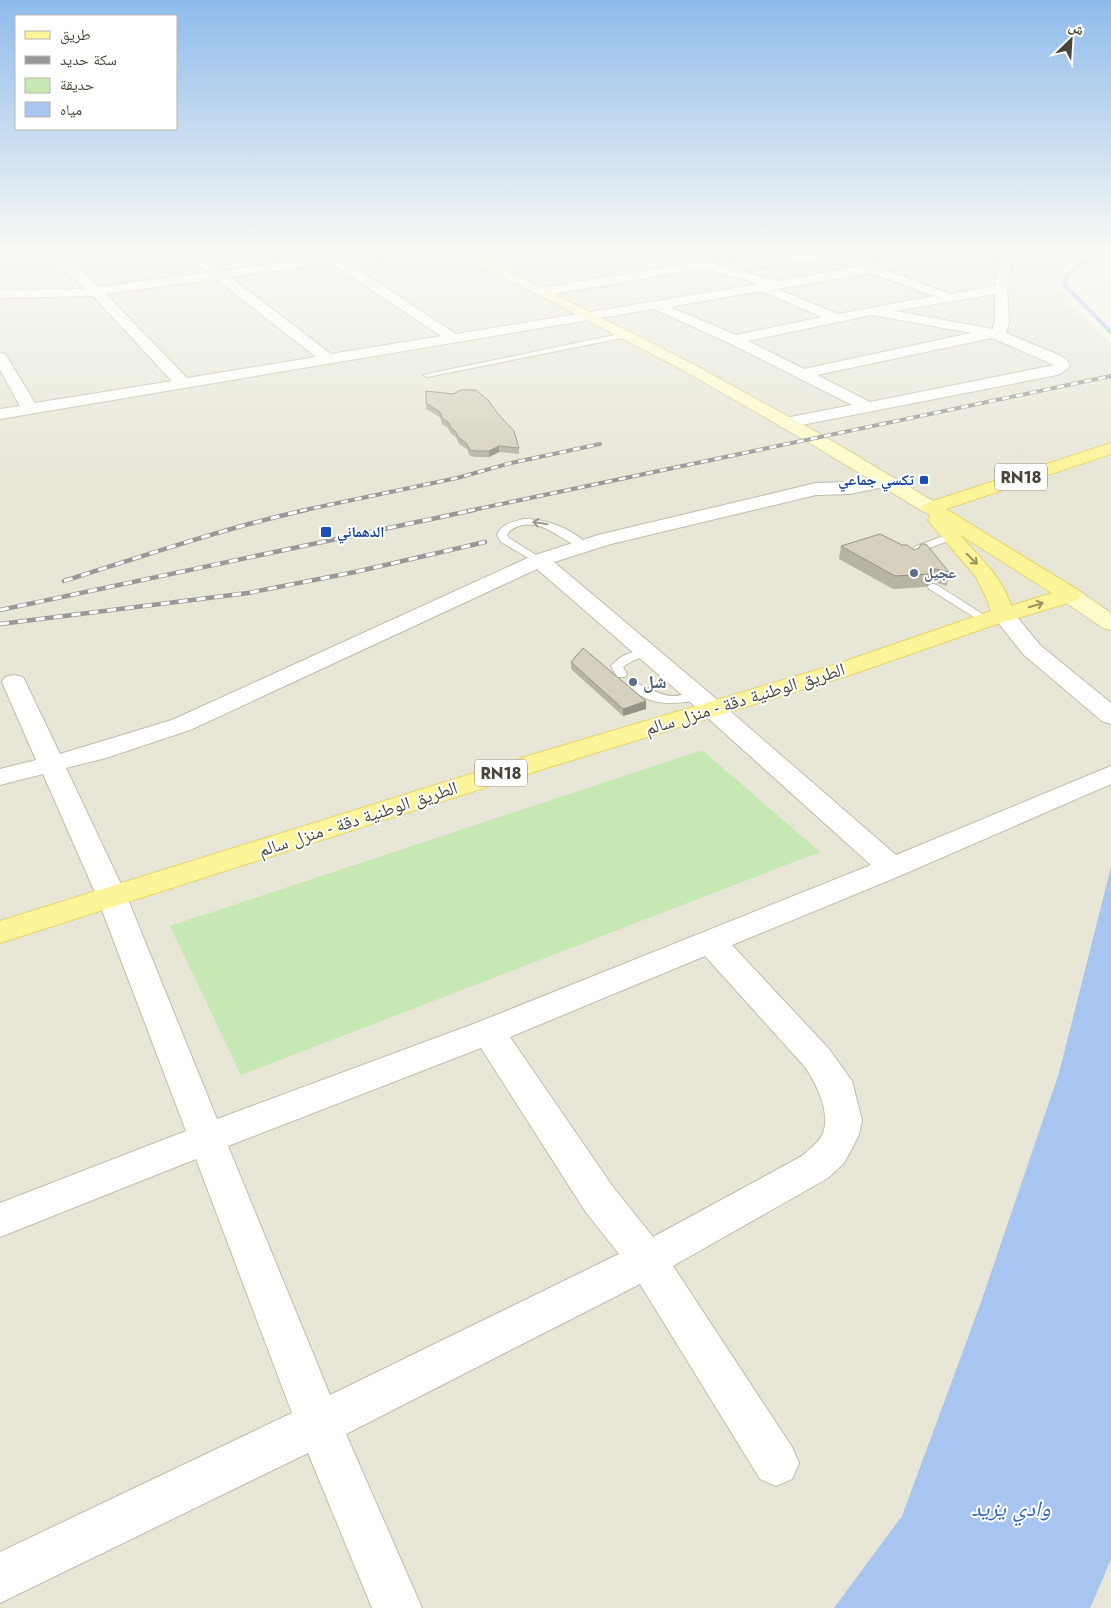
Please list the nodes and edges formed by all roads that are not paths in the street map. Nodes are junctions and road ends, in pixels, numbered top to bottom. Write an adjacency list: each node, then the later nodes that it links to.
1 (129, 326): 18 (street)
2 (285, 326): 15 (street)
3 (435, 326): 12 (street)
4 (532, 326): 12 (street)
5 (606, 326): 11 (main road)
6 (703, 326): 13 (street)
7 (799, 326): 13 (street)
8 (955, 326): 10 (street)
9 (1001, 326): 10 (street)
10 (993, 333): 16 (street); 19 (street)
11 (624, 335): 17 (lane); 22 (main road)
12 (454, 339): 15 (street)
13 (734, 340): 16 (street)
14 (0, 357): 20 (street)
15 (329, 360): 18 (street)
16 (803, 374): 19 (street)
17 (427, 375)
18 (184, 384): 20 (street)
19 (868, 407): 22 (street)
20 (30, 409): 21 (street)
21 (0, 414)
22 (786, 423): 24 (main road)
23 (1111, 448): 27 (main road, RN18)
24 (864, 468): 25 (main road); 26 (street)
25 (886, 481): 26 (street); 27 (main road)
26 (816, 489): 29 (street)
27 (931, 508): 28 (main road)
28 (959, 534): 30 (lane); 33 (main road); 34 (main road, one-way to 34)
29 (583, 545): 31 (street); 31 (lane, one-way to 31)
30 (911, 558)
31 (539, 560): 36 (street); 42 (street)
32 (933, 587): 34 (lane)
33 (1070, 595): 34 (main road, الطريق الوطنية دقة - منزل سالم / RN18, one-way to 33); 35 (main road)
34 (994, 618): 40 (main road, الطريق الوطنية دقة - منزل سالم / RN18); 41 (street)
35 (1111, 623)
36 (645, 652): 37 (lane); 40 (street)
37 (621, 674)
38 (14, 682): 42 (street)
39 (638, 688): 40 (lane)
40 (705, 702): 45 (street); 46 (main road, الطريق الوطنية دقة - منزل سالم / RN18)
41 (1111, 716)
42 (50, 764): 44 (street); 46 (street)
43 (1111, 774): 45 (street)
44 (0, 777)
45 (892, 868): 48 (street)
46 (112, 897): 47 (main road, الطريق الوطنية دقة - منزل سالم / RN18); 50 (street)
47 (0, 932)
48 (710, 942): 49 (street); 52 (street)
49 (488, 1032): 50 (street); 52 (street)
50 (208, 1138): 51 (street); 53 (street)
51 (0, 1220)
52 (647, 1260): 53 (street); 54 (street)
53 (318, 1424): 55 (street); 56 (street)
54 (776, 1463)
55 (0, 1578)
56 (397, 1608)

